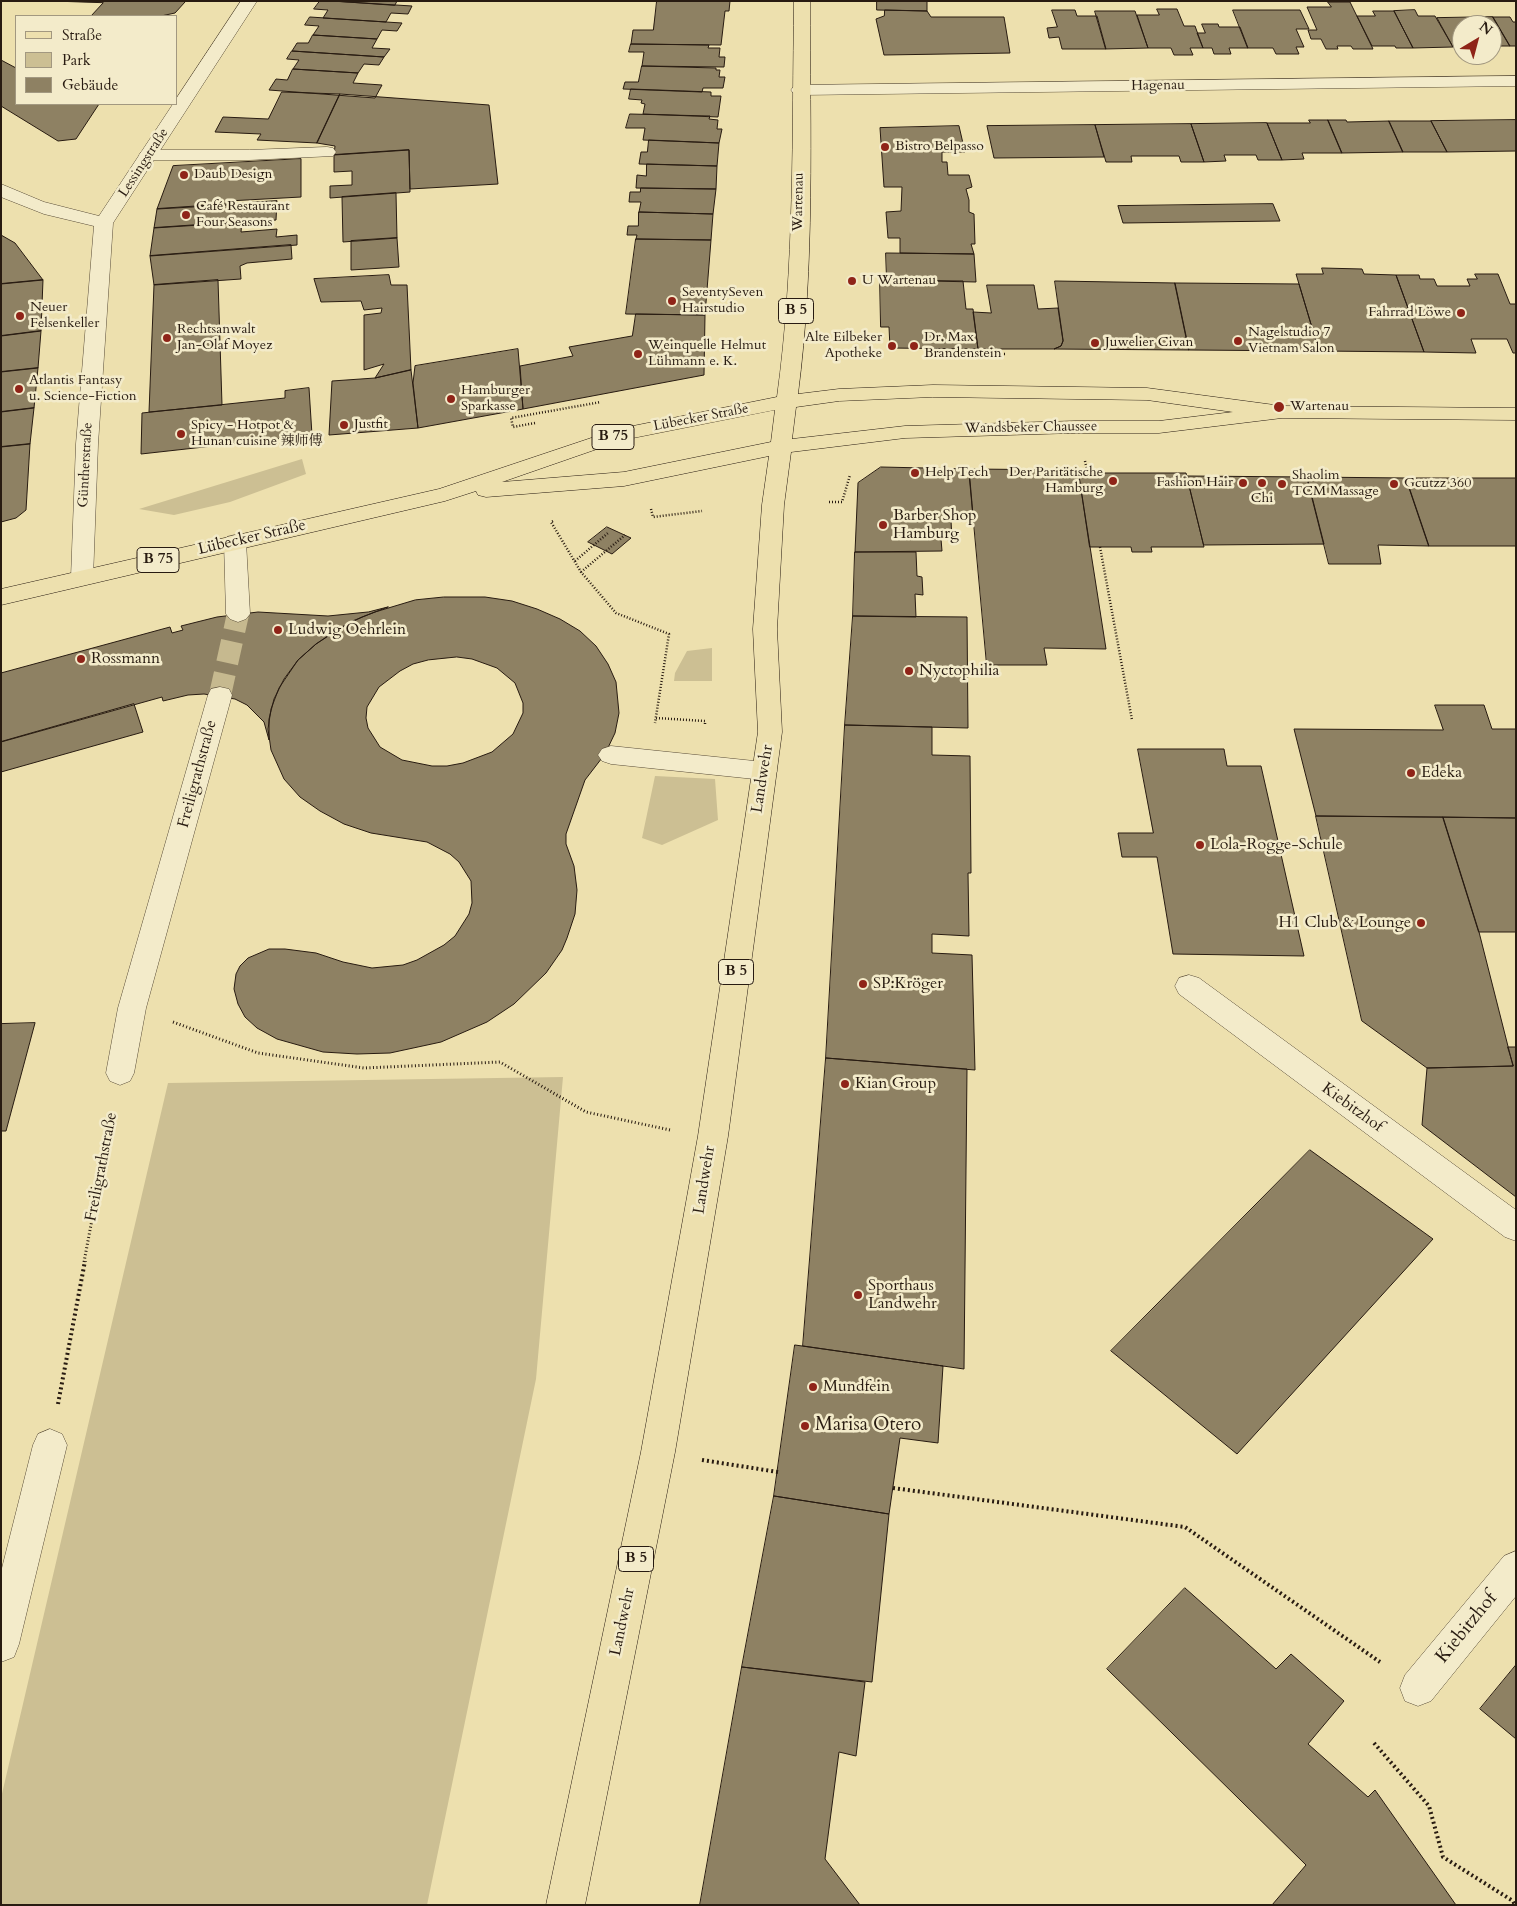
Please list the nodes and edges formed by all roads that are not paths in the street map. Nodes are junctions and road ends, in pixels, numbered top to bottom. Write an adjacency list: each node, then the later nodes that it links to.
1 (249, 1): 6 (street, Lessingstraße)
2 (802, 1): 4 (main road, Wartenau / B 5)
3 (1516, 81): 4 (street, Hagenau)
4 (800, 90): 9 (main road, Wartenau / B 5)
5 (327, 152): 6 (street)
6 (148, 155): 8 (street, Lessingstraße)
7 (1, 188): 8 (street)
8 (104, 223): 15 (street, Güntherstraße)
9 (786, 402): 10 (main road, Wandsbeker Chaussee); 12 (main road, B 5); 13 (main road, Lübecker Straße / B 75)
10 (1282, 412): 11 (main road, Wandsbeker Chaussee); 12 (main road, Wandsbeker Chaussee)
11 (1516, 414)
12 (780, 447): 13 (main road, Lübecker Straße / B 75); 20 (main road, Landwehr / B 5)
13 (445, 494): 14 (main road, Lübecker Straße / B 75)
14 (235, 542): 15 (main road, Lübecker Straße / B 75); 17 (street)
15 (82, 578): 16 (main road, Lübecker Straße / B 75)
16 (1, 597)
17 (238, 614)
18 (220, 695): 22 (street, Freiligrathstraße)
19 (611, 755): 20 (street)
20 (764, 771): 28 (main road, Landwehr / B 5)
21 (1189, 986): 23 (street, Kiebitzhof)
22 (120, 1073)
23 (1516, 1228)
24 (50, 1445): 26 (street)
25 (1516, 1568): 27 (street, Kiebitzhof)
26 (1, 1644)
27 (1418, 1688)
28 (564, 1905)

